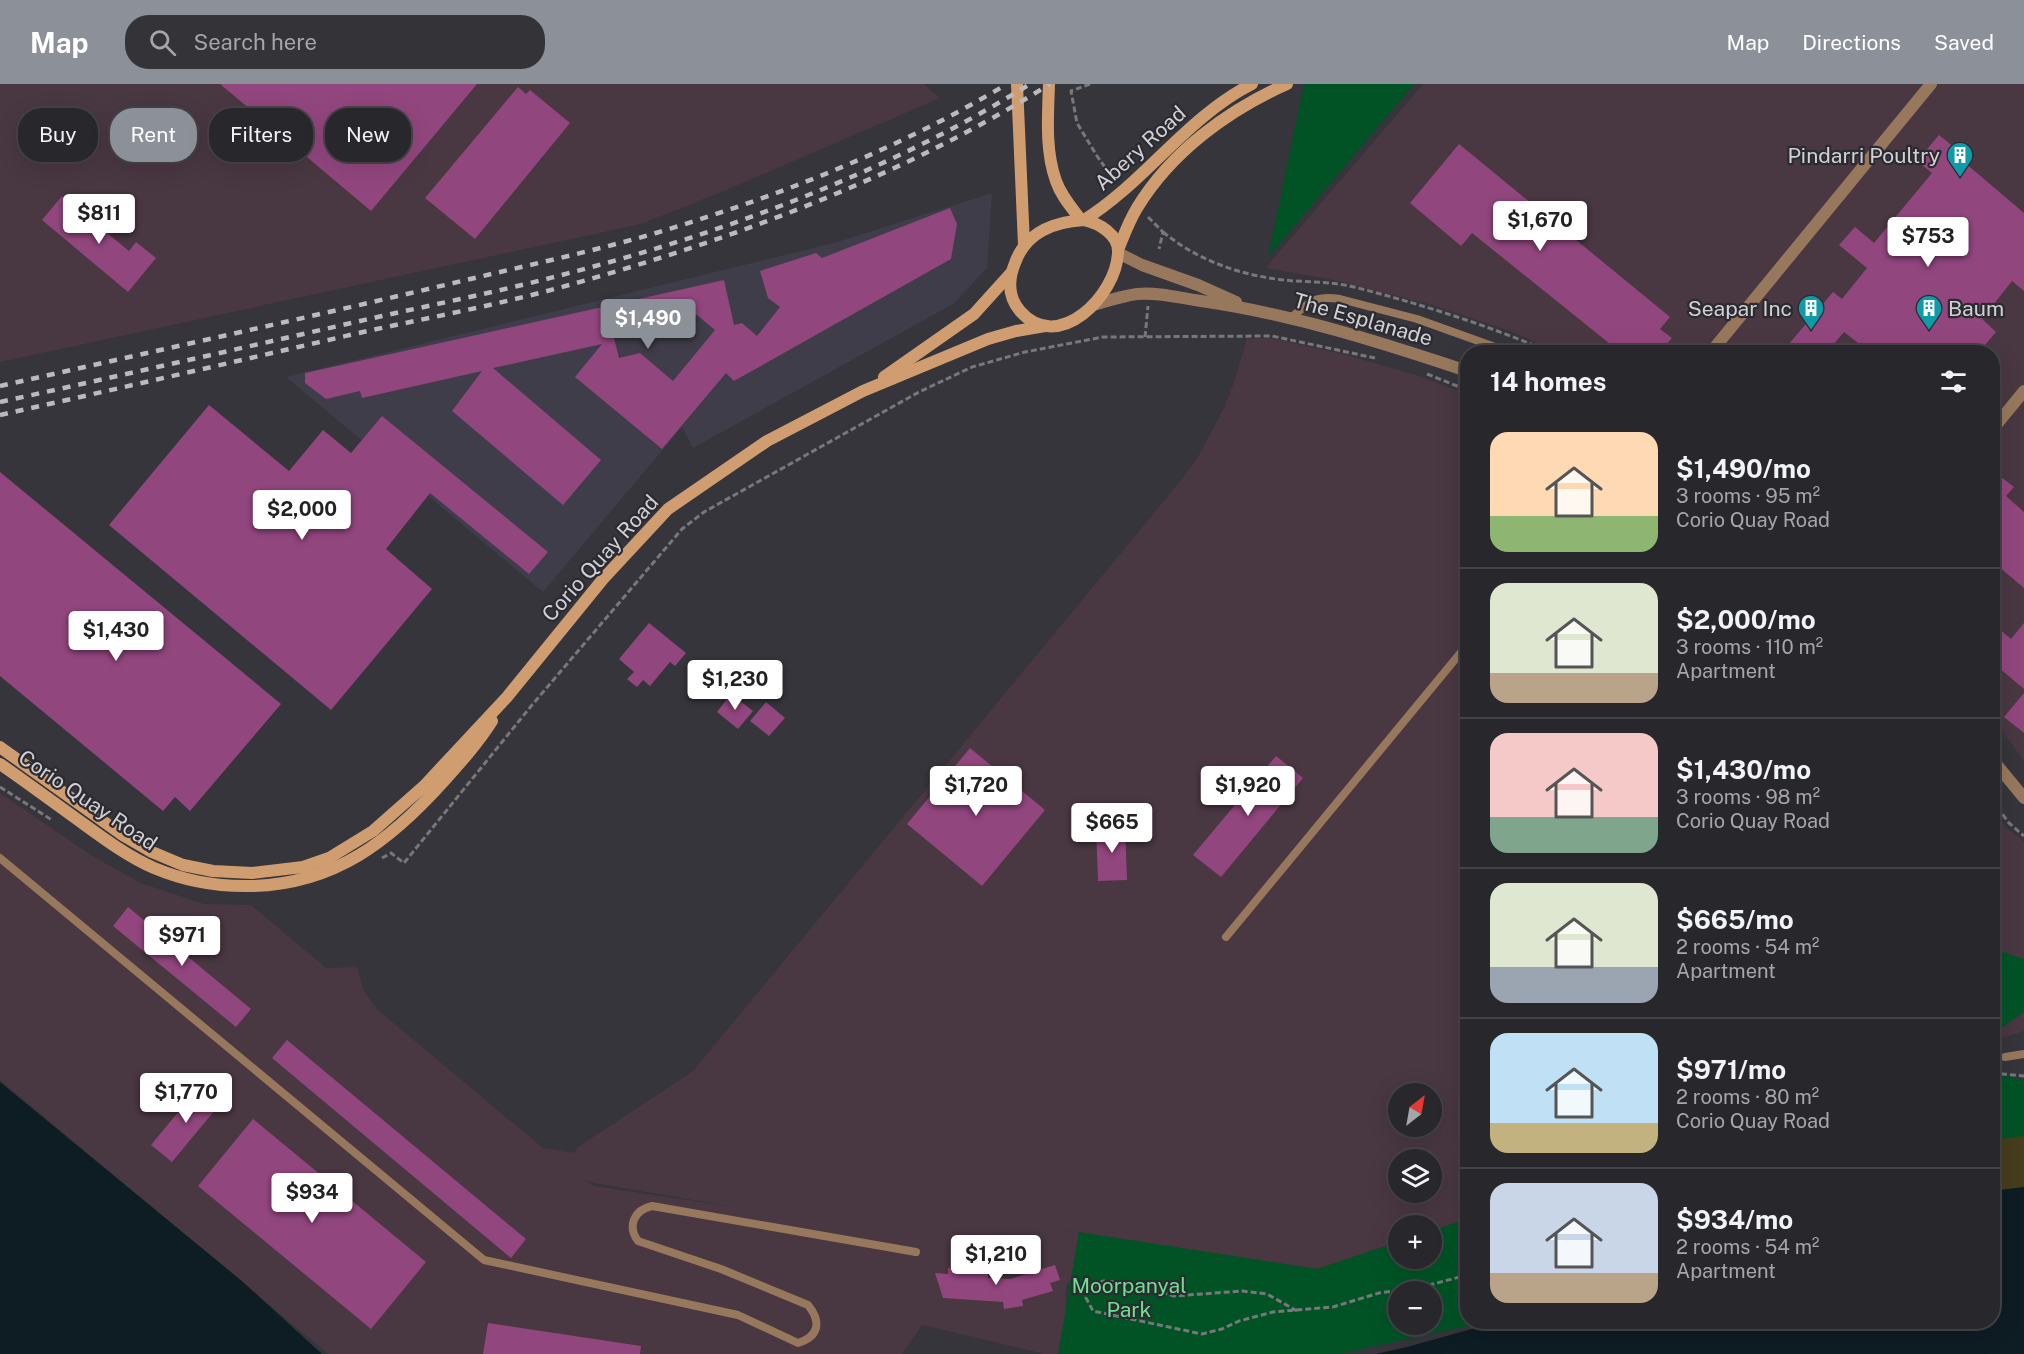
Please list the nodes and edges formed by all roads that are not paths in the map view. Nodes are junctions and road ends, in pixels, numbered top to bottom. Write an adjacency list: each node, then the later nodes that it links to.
1 (1017, 84): 7 (main road)
2 (1049, 84): 6 (main road)
3 (1252, 84): 6 (main road, Abery Road)
4 (1287, 84): 8 (main road, Abery Road)
5 (1931, 84): 15 (street)
6 (1082, 220): 7 (main road); 8 (main road)
7 (1024, 245): 9 (main road)
8 (1118, 251): 10 (main road); 11 (street, The Esplanade)
9 (1011, 272): 13 (main road); 17 (main road, Corio Quay Road)
10 (1093, 305): 11 (street, The Esplanade); 13 (main road)
11 (1247, 308): 12 (street, The Esplanade)
12 (1291, 318): 14 (lane); 16 (street, The Esplanade)
13 (1045, 326): 17 (main road, Corio Quay Road)
14 (1489, 345)
15 (1717, 345)
16 (1460, 369)
17 (863, 391): 21 (main road, Corio Quay Road)
18 (2024, 391): 19 (street)
19 (2000, 420)
20 (1460, 654): 27 (lane)
21 (507, 697): 22 (main road, Corio Quay Road); 23 (main road, Corio Quay Road)
22 (0, 747)
23 (0, 764)
24 (2000, 769): 25 (street)
25 (2023, 796)
26 (0, 858): 30 (lane)
27 (1226, 938)
28 (2024, 1054): 29 (lane)
29 (2005, 1057)
30 (916, 1252)

